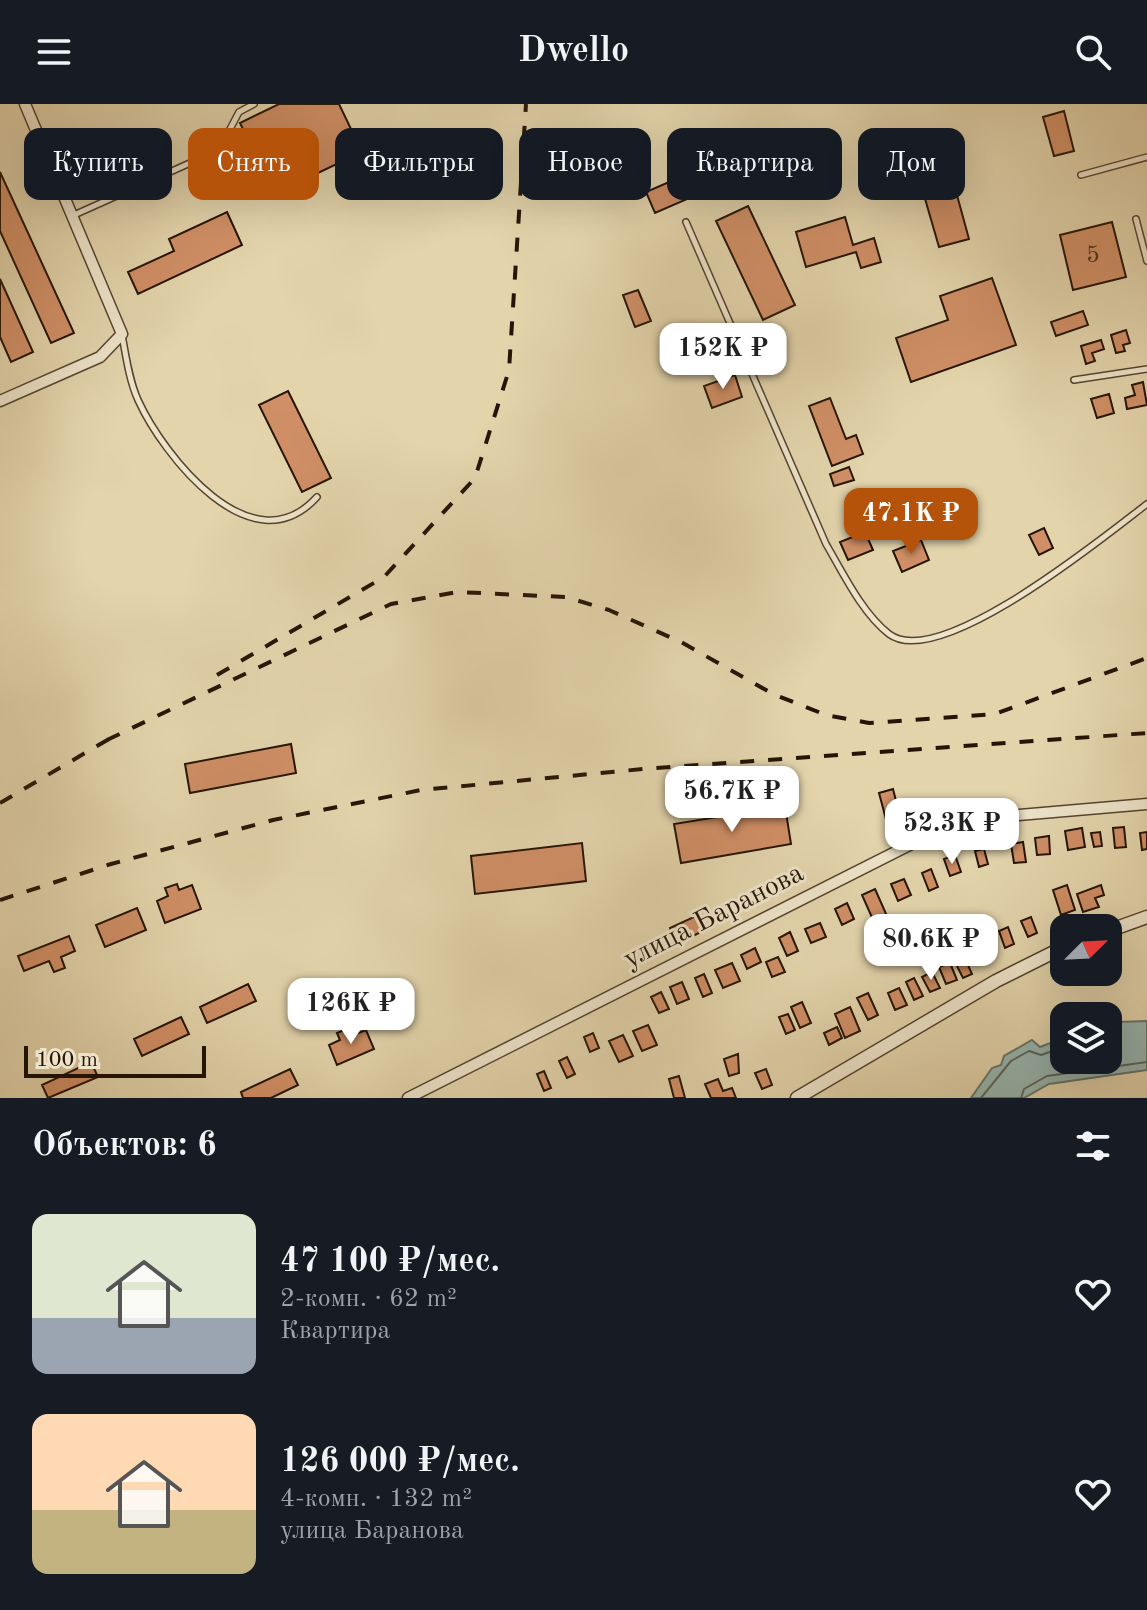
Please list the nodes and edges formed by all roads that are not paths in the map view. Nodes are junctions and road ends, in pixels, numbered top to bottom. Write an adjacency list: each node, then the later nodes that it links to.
1 (25, 104): 5 (street)
2 (254, 104): 5 (lane)
3 (1147, 157): 4 (lane)
4 (1081, 175)
5 (73, 215): 9 (street)
6 (1136, 219): 8 (lane)
7 (686, 222): 14 (lane)
8 (1147, 261)
9 (122, 334): 12 (street); 13 (lane)
10 (1147, 369): 11 (lane)
11 (1074, 380)
12 (0, 401)
13 (317, 497)
14 (1147, 504)
15 (1147, 804): 19 (street, улица Баранова)
16 (1147, 917): 17 (street)
17 (1122, 926)
18 (1050, 954): 21 (street)
19 (429, 1094): 20 (street, улица Баранова)
20 (408, 1098)
21 (797, 1098)

